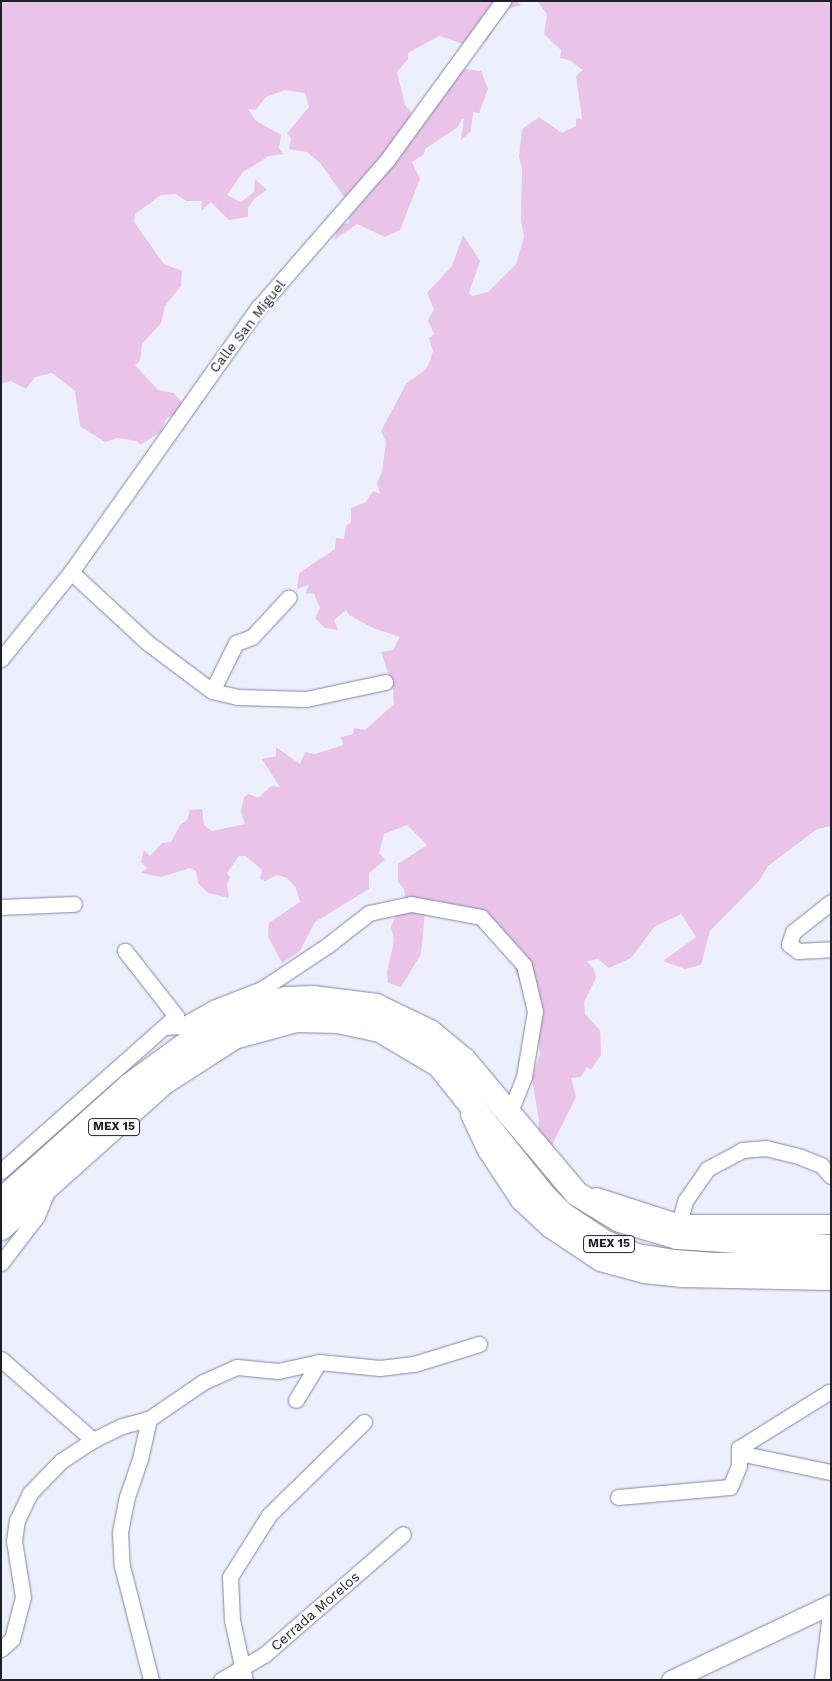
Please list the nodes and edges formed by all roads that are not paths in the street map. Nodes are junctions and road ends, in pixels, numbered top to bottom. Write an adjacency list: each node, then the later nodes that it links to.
1 (503, 1): 2 (street, Calle San Miguel)
2 (71, 572): 4 (street, Calle San Miguel); 6 (street)
3 (288, 597): 6 (street)
4 (1, 659)
5 (385, 682): 6 (street)
6 (212, 690)
7 (831, 902): 10 (street)
8 (74, 904): 9 (street)
9 (1, 907)
10 (831, 949)
11 (125, 951): 12 (street)
12 (164, 1027): 14 (street); 15 (street)
13 (456, 1083): 17 (main road, MEX 15); 25 (main road, MEX 15); 26 (street)
14 (510, 1112): 18 (main road, MEX 15); 19 (main road, MEX 15)
15 (1, 1171)
16 (831, 1176): 20 (street)
17 (50, 1185): 22 (main road, MEX 15); 24 (street)
18 (568, 1185): 20 (street); 23 (main road, MEX 15)
19 (1, 1201)
20 (679, 1224): 21 (street)
21 (831, 1224)
22 (1, 1228)
23 (831, 1247)
24 (1, 1263)
25 (831, 1264)
26 (831, 1280)
27 (479, 1344): 29 (street)
28 (1, 1359): 34 (street)
29 (319, 1362): 31 (street); 32 (street)
30 (829, 1392): 35 (street)
31 (296, 1400)
32 (149, 1419): 34 (street); 42 (street)
33 (364, 1422): 41 (street)
34 (94, 1440): 40 (street)
35 (739, 1453): 36 (street); 37 (street)
36 (831, 1472)
37 (618, 1497)
38 (403, 1534): 41 (street, Cerrada Morelos)
39 (831, 1604): 44 (street); 45 (street)
40 (1, 1649)
41 (243, 1675): 43 (street, Cerrada Morelos)
42 (151, 1680)
43 (221, 1680)
44 (671, 1680)
45 (822, 1680)

